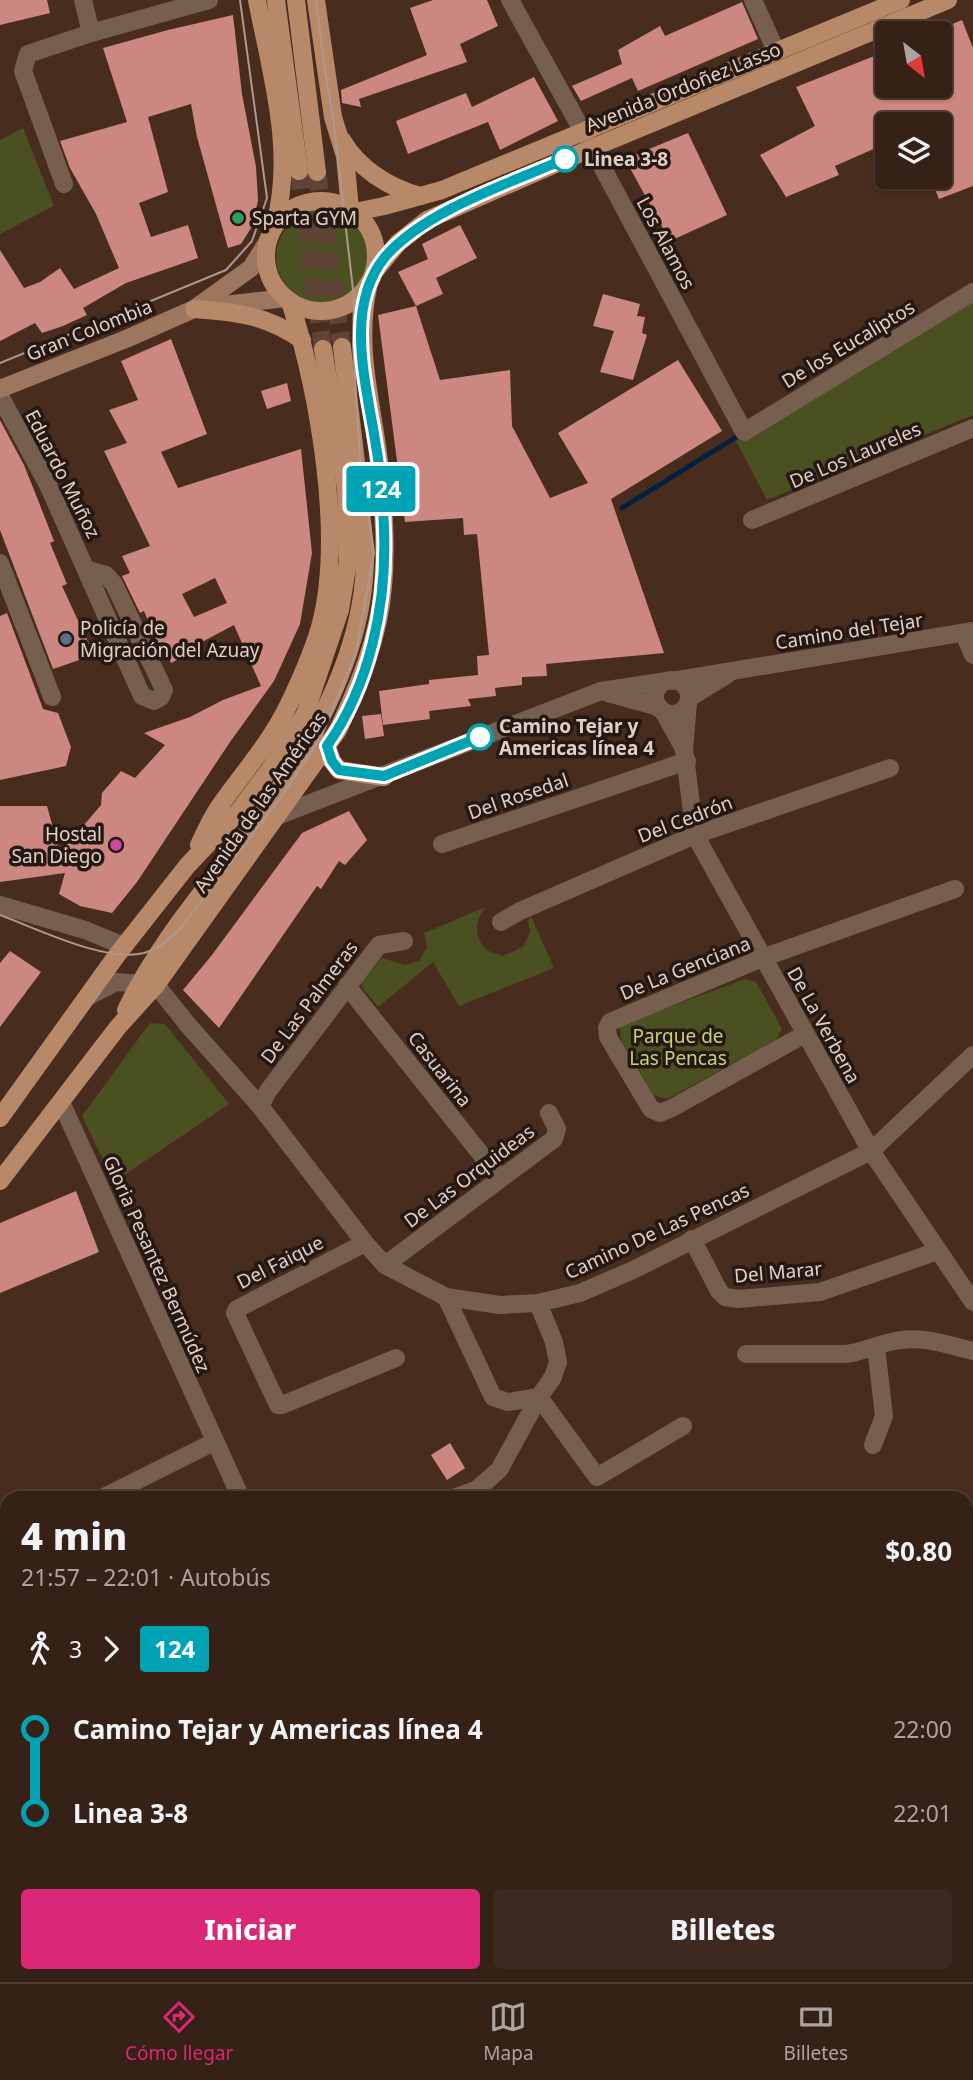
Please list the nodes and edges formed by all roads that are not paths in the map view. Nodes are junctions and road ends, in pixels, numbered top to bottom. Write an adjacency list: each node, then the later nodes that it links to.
1 (83, 0): 11 (street)
2 (209, 0): 11 (street)
3 (257, 0): 21 (main road)
4 (276, 0): 5 (main road)
5 (296, 0)
6 (316, 0): 13 (main road)
7 (510, 0): 14 (street, Los Alamos)
8 (753, 0): 12 (street)
9 (901, 0): 12 (main road, Avenida Ordoñez Lasso)
10 (948, 0): 15 (main road, Avenida Ordoñez Lasso)
11 (91, 33): 17 (street)
12 (776, 51): 14 (main road, Avenida Ordoñez Lasso)
13 (333, 117): 18 (main road); 20 (main road)
14 (583, 131): 15 (street, Los Alamos); 16 (main road, Avenida Ordoñez Lasso)
15 (592, 148): 19 (main road, Avenida Ordoñez Lasso); 32 (street, Los Alamos)
16 (474, 177): 18 (main road, Avenida Ordoñez Lasso); 19 (main road)
17 (64, 184)
18 (420, 196): 20 (main road, Avenida Ordoñez Lasso)
19 (481, 196): 22 (main road, Avenida Ordoñez Lasso)
20 (352, 210): 21 (main road); 22 (main road)
21 (271, 235): 24 (main road); 25 (main road, Gran Colombia)
22 (371, 278): 24 (main road); 44 (main road, Avenida de las Américas)
23 (973, 292): 32 (street, De los Eucaliptos)
24 (288, 300): 25 (main road, Gran Colombia); 26 (main road, Avenida de las Américas)
25 (194, 309): 26 (main road); 29 (main road, Gran Colombia)
26 (302, 340): 51 (main road, Avenida de las Américas)
27 (342, 347): 58 (main road, Avenida de las Américas)
28 (323, 348): 51 (main road, Avenida de las Américas)
29 (0, 388)
30 (0, 396): 35 (street, Eduardo Muñoz)
31 (973, 428): 33 (street, De Los Laureles)
32 (744, 432)
33 (752, 520)
34 (0, 563): 41 (street)
35 (88, 570): 35 (street, Eduardo Muñoz)
36 (969, 633): 37 (street); 38 (street, Camino del Tejar)
37 (973, 654)
38 (732, 671): 39 (street, Camino del Tejar); 42 (street, Camino del Tejar)
39 (669, 681): 40 (street, Camino del Tejar); 42 (street); 43 (street)
40 (601, 691): 43 (street); 47 (street, Camino del Tejar)
41 (52, 697)
42 (689, 701): 43 (street); 45 (street, De La Verbena)
43 (661, 709): 45 (street, De La Verbena)
44 (327, 746): 47 (main road); 48 (main road, Avenida de las Américas)
45 (685, 755): 49 (street, De La Verbena); 50 (street, Del Rosedal)
46 (890, 768): 49 (street, Del Cedrón)
47 (384, 776): 48 (street, Camino del Tejar)
48 (277, 816): 58 (main road, Avenida de las Américas)
49 (695, 835): 54 (street, Del Cedrón); 57 (street, De La Verbena)
50 (442, 845)
51 (187, 866): 56 (main road, Avenida de las Américas)
52 (956, 889): 57 (street, De La Genciana)
53 (0, 905): 56 (street)
54 (500, 922)
55 (404, 941): 59 (street, De Las Palmeras)
56 (124, 946): 60 (main road, Avenida de las Américas)
57 (762, 958): 61 (street, De La Verbena); 61 (street, De La Genciana)
58 (147, 985): 60 (street); 63 (main road, Avenida de las Américas); 64 (street, Camino De Las Pencas)
59 (347, 986): 64 (street, De Las Palmeras); 68 (street, Casuarina)
60 (87, 997): 66 (main road, Avenida de las Américas)
61 (805, 1034): 67 (street, De La Verbena)
62 (973, 1055): 67 (street, Camino De Las Pencas)
63 (61, 1102): 69 (main road, Avenida de las Américas); 83 (street, Gloria Pesantez Bermúdez)
64 (260, 1105): 71 (street, Camino De Las Pencas)
65 (549, 1113): 68 (street, De Las Orquideas)
66 (0, 1118)
67 (871, 1151): 70 (street, Camino De Las Pencas); 72 (street, De La Verbena)
68 (500, 1178): 73 (street, De Las Orquideas)
69 (0, 1181)
70 (692, 1239): 72 (street, Del Marar); 76 (street, Camino De Las Pencas)
71 (365, 1243): 73 (street, Camino De Las Pencas); 80 (street, Del Faique)
72 (938, 1251): 75 (street, De La Verbena)
73 (386, 1265): 74 (street, Camino De Las Pencas)
74 (446, 1297): 76 (street, Camino De Las Pencas); 81 (street)
75 (973, 1302)
76 (538, 1303): 81 (street)
77 (876, 1347): 78 (street); 79 (street); 84 (street)
78 (973, 1351)
79 (746, 1354)
80 (396, 1358)
81 (539, 1397): 82 (street); 87 (street)
82 (683, 1426)
83 (214, 1442): 85 (street); 86 (street, Gloria Pesantez Bermúdez)
84 (873, 1445)
85 (116, 1491)
86 (238, 1491)
87 (473, 1491)

